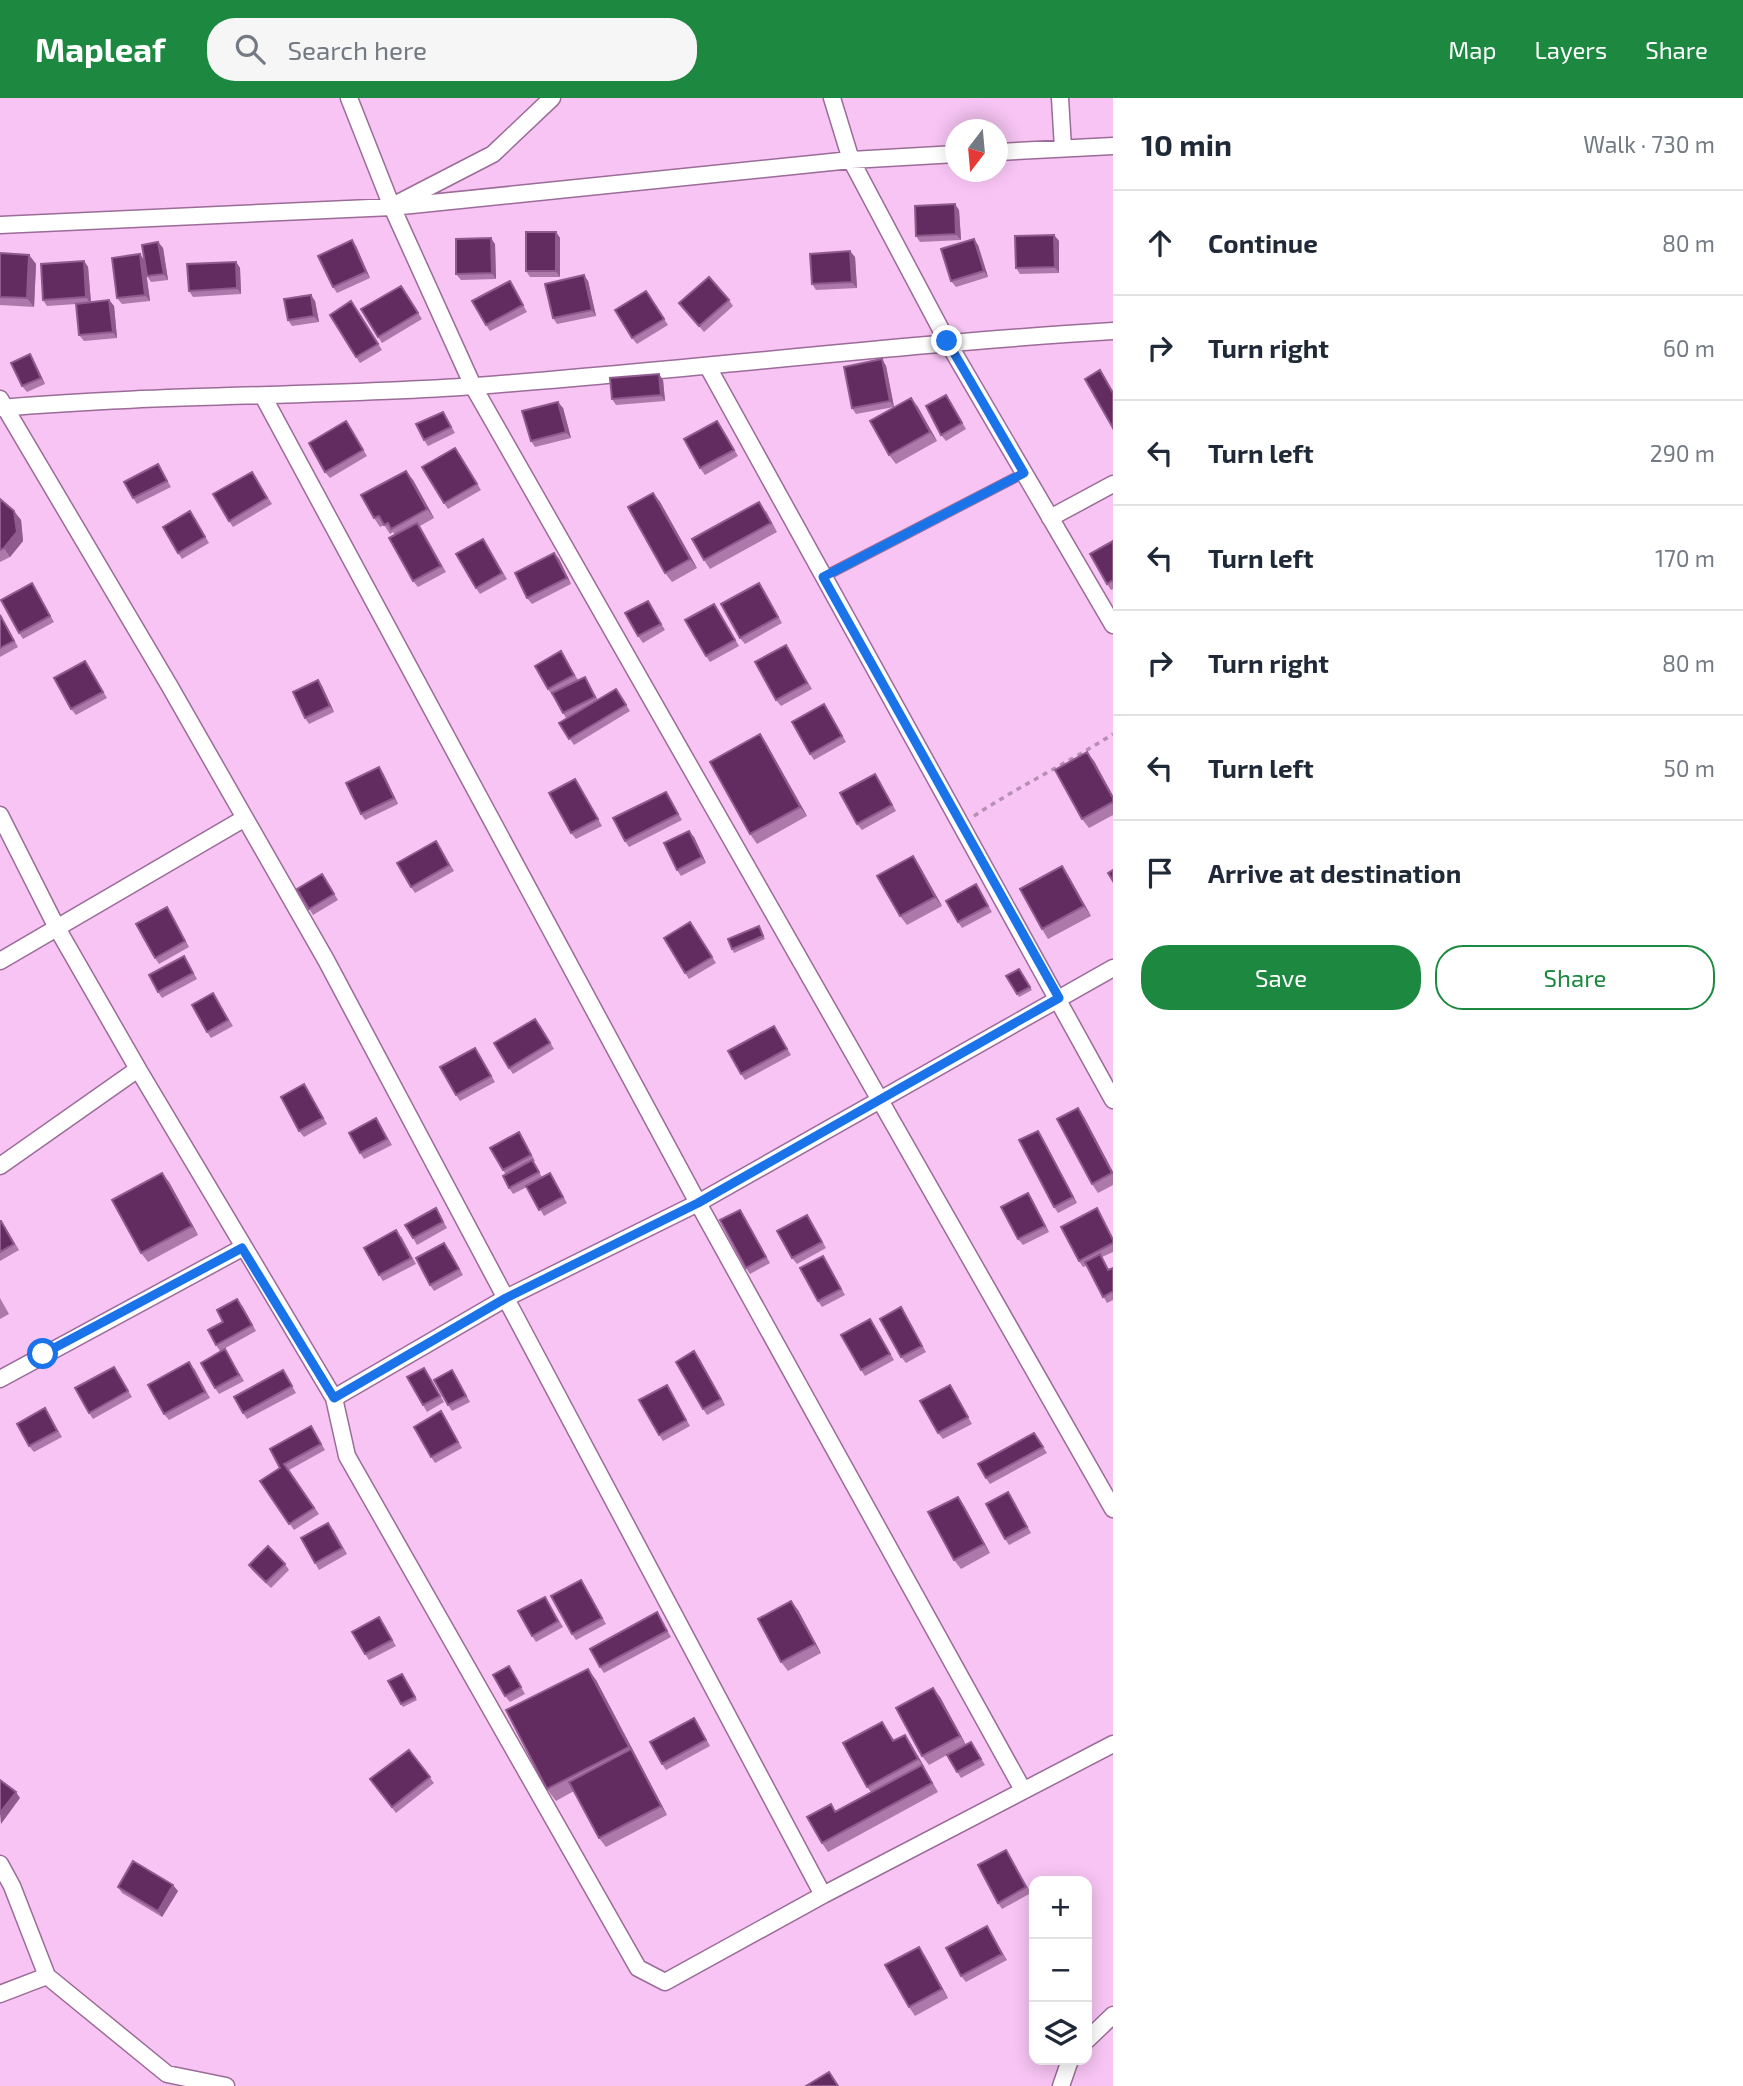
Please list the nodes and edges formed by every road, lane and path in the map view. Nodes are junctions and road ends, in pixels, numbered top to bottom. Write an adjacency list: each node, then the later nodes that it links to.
1 (349, 98): 10 (street)
2 (552, 98): 10 (street)
3 (832, 98): 9 (street)
4 (1060, 98): 6 (street)
5 (1113, 146): 6 (street)
6 (1063, 148): 7 (street)
7 (1008, 151)
8 (945, 155): 9 (street)
9 (851, 160): 10 (street); 13 (street)
10 (392, 207): 11 (street); 15 (street)
11 (0, 225)
12 (1113, 331): 13 (street)
13 (947, 341): 14 (street); 18 (street)
14 (708, 368): 15 (street); 21 (street)
15 (473, 386): 16 (street); 33 (street)
16 (263, 396): 17 (street); 35 (street)
17 (1, 405): 25 (street)
18 (1024, 473): 20 (street); 21 (lane)
19 (1113, 484): 20 (street)
20 (1050, 518): 22 (street)
21 (823, 577): 26 (street)
22 (1113, 625)
23 (1113, 734): 26 (path)
24 (0, 815): 27 (street)
25 (245, 818): 27 (street); 37 (street)
26 (961, 825): 30 (street)
27 (57, 928): 28 (street); 31 (street)
28 (0, 961)
29 (1113, 968): 30 (street)
30 (1059, 998): 32 (street); 33 (street)
31 (138, 1069): 34 (street); 36 (street)
32 (1113, 1100)
33 (881, 1102): 35 (street); 40 (street)
34 (0, 1166)
35 (698, 1203): 37 (street); 42 (street)
36 (242, 1248): 38 (street); 39 (street)
37 (506, 1298): 39 (street); 44 (street)
38 (0, 1379)
39 (334, 1398): 44 (street)
40 (1113, 1509)
41 (1113, 1744): 42 (street)
42 (1023, 1790): 44 (street)
43 (0, 1864): 45 (street)
44 (823, 1895)
45 (47, 1976): 46 (street); 50 (street)
46 (0, 1994)
47 (1113, 2015): 48 (street)
48 (1092, 2035)
49 (1068, 2065): 51 (street)
50 (226, 2086)
51 (1061, 2086)

